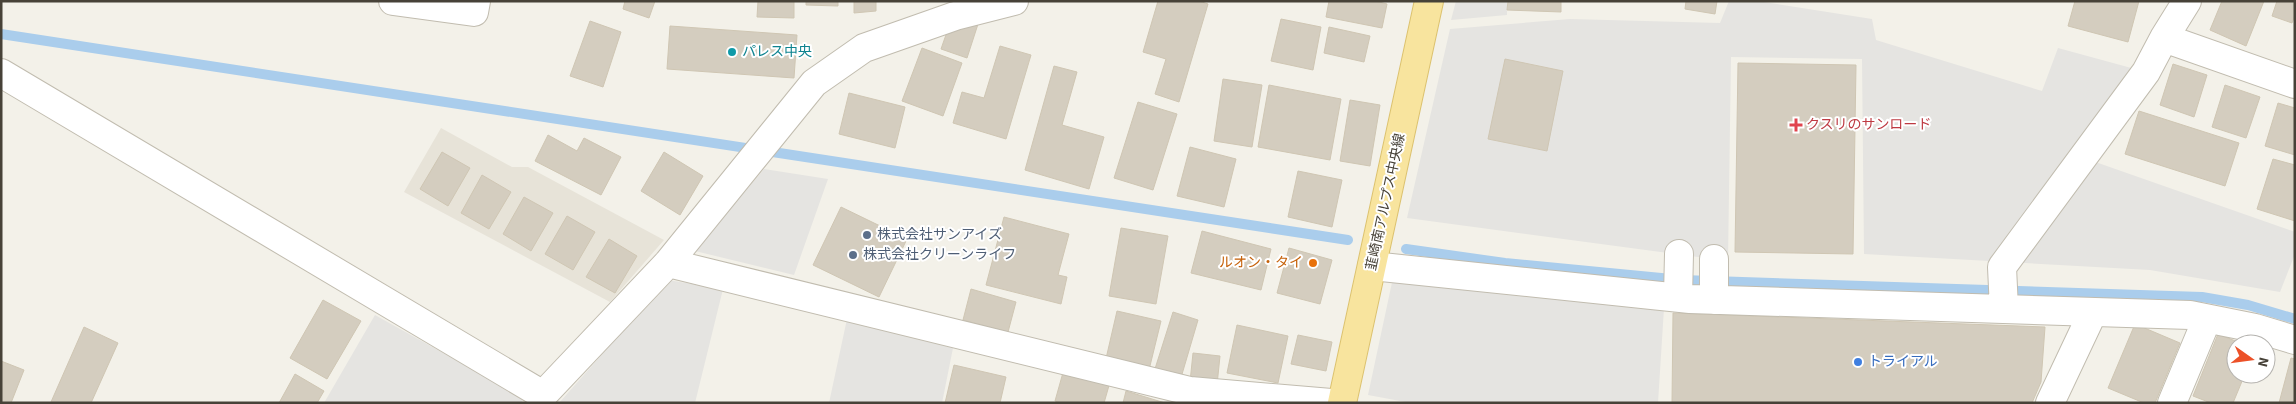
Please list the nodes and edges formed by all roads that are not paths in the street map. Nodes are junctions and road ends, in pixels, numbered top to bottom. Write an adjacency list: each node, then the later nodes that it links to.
1 (393, 1): 2 (street)
2 (476, 1)
3 (1429, 1): 12 (main road, 韮崎南アルプス中央線)
4 (2187, 1): 6 (street)
5 (997, 3): 11 (street)
6 (2164, 38): 8 (street); 15 (street)
7 (1, 73): 19 (street)
8 (2295, 84)
9 (1679, 254): 13 (street)
10 (1714, 259): 14 (street)
11 (668, 262): 19 (street); 20 (street)
12 (1372, 266): 13 (street); 21 (main road, 韮崎南アルプス中央線)
13 (1678, 297): 14 (street)
14 (1714, 300): 15 (street)
15 (2004, 307): 16 (street)
16 (2093, 312): 17 (street); 22 (street)
17 (2207, 319): 18 (street); 23 (street)
18 (2295, 340)
19 (540, 399)
20 (1331, 403)
21 (1342, 403)
22 (2050, 403)
23 (2172, 403)

